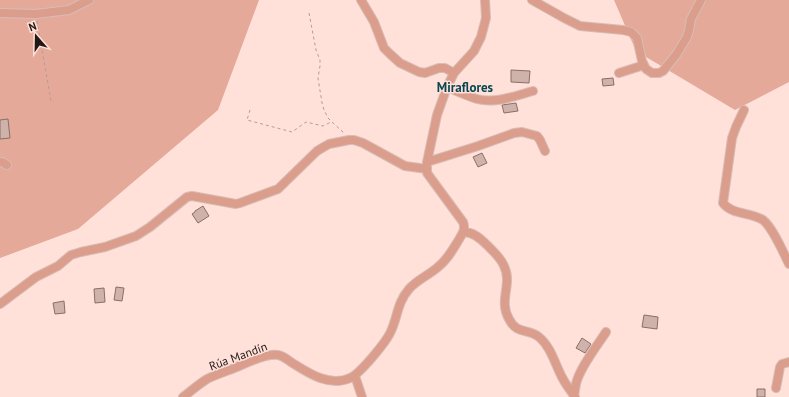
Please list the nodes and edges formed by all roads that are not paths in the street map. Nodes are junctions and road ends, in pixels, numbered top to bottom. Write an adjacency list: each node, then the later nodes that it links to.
1 (89, 0): 6 (street)
2 (361, 0): 8 (street)
3 (485, 0): 8 (street)
4 (532, 0): 7 (street)
5 (701, 0): 7 (street)
6 (0, 13)
7 (644, 65): 9 (street)
8 (454, 73): 10 (street)
9 (619, 73)
10 (447, 87): 11 (street); 14 (street)
11 (533, 91)
12 (744, 110): 16 (street)
13 (545, 151): 14 (street)
14 (427, 166): 15 (street); 17 (street)
15 (464, 232): 20 (street); 24 (street)
16 (789, 264)
17 (0, 304)
18 (606, 332): 24 (street)
19 (789, 362): 21 (street)
20 (355, 376): 22 (street, Rúa Mandín); 23 (street)
21 (776, 388)
22 (183, 397)
23 (362, 397)
24 (574, 397)

